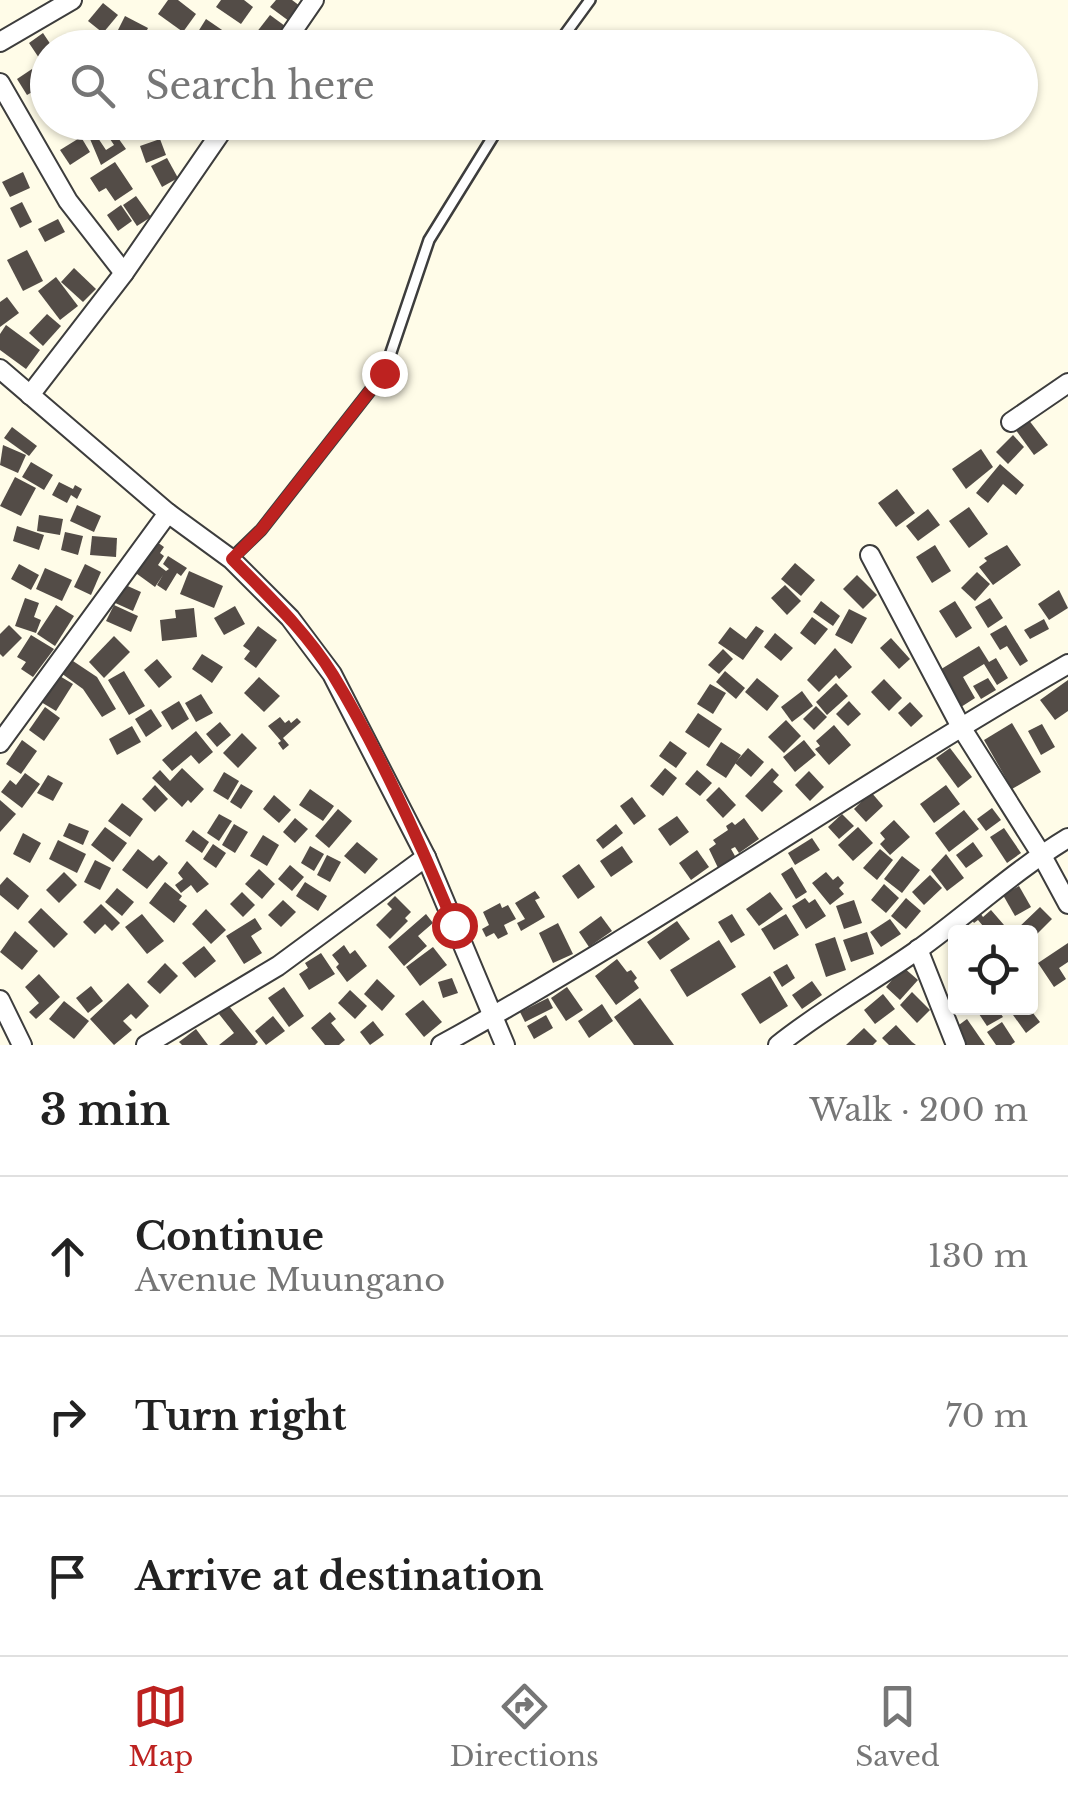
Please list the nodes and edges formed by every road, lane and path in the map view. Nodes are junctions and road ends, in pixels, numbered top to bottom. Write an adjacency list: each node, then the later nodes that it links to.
1 (314, 0): 4 (street)
2 (590, 0): 5 (lane)
3 (68, 1): 6 (street)
4 (293, 30)
5 (568, 30)
6 (0, 42)
7 (0, 83): 8 (street)
8 (30, 135)
9 (33, 140): 12 (street)
10 (216, 140): 12 (street)
11 (491, 140): 19 (lane)
12 (124, 273): 15 (street)
13 (0, 369): 15 (street)
14 (1068, 383): 16 (street)
15 (30, 396): 17 (street)
16 (1011, 422)
17 (168, 513): 19 (street); 22 (street)
18 (870, 555): 21 (street)
19 (232, 559): 25 (street)
20 (1068, 664): 21 (street)
21 (961, 727): 24 (street); 29 (street)
22 (0, 743)
23 (1068, 838): 24 (street)
24 (1041, 854): 26 (street); 27 (street)
25 (426, 857): 29 (street); 31 (street)
26 (1068, 904)
27 (918, 949): 34 (street); 35 (street)
28 (0, 1000): 30 (street)
29 (494, 1016): 32 (street); 33 (street)
30 (22, 1045)
31 (146, 1045)
32 (441, 1045)
33 (505, 1045)
34 (778, 1045)
35 (956, 1045)

